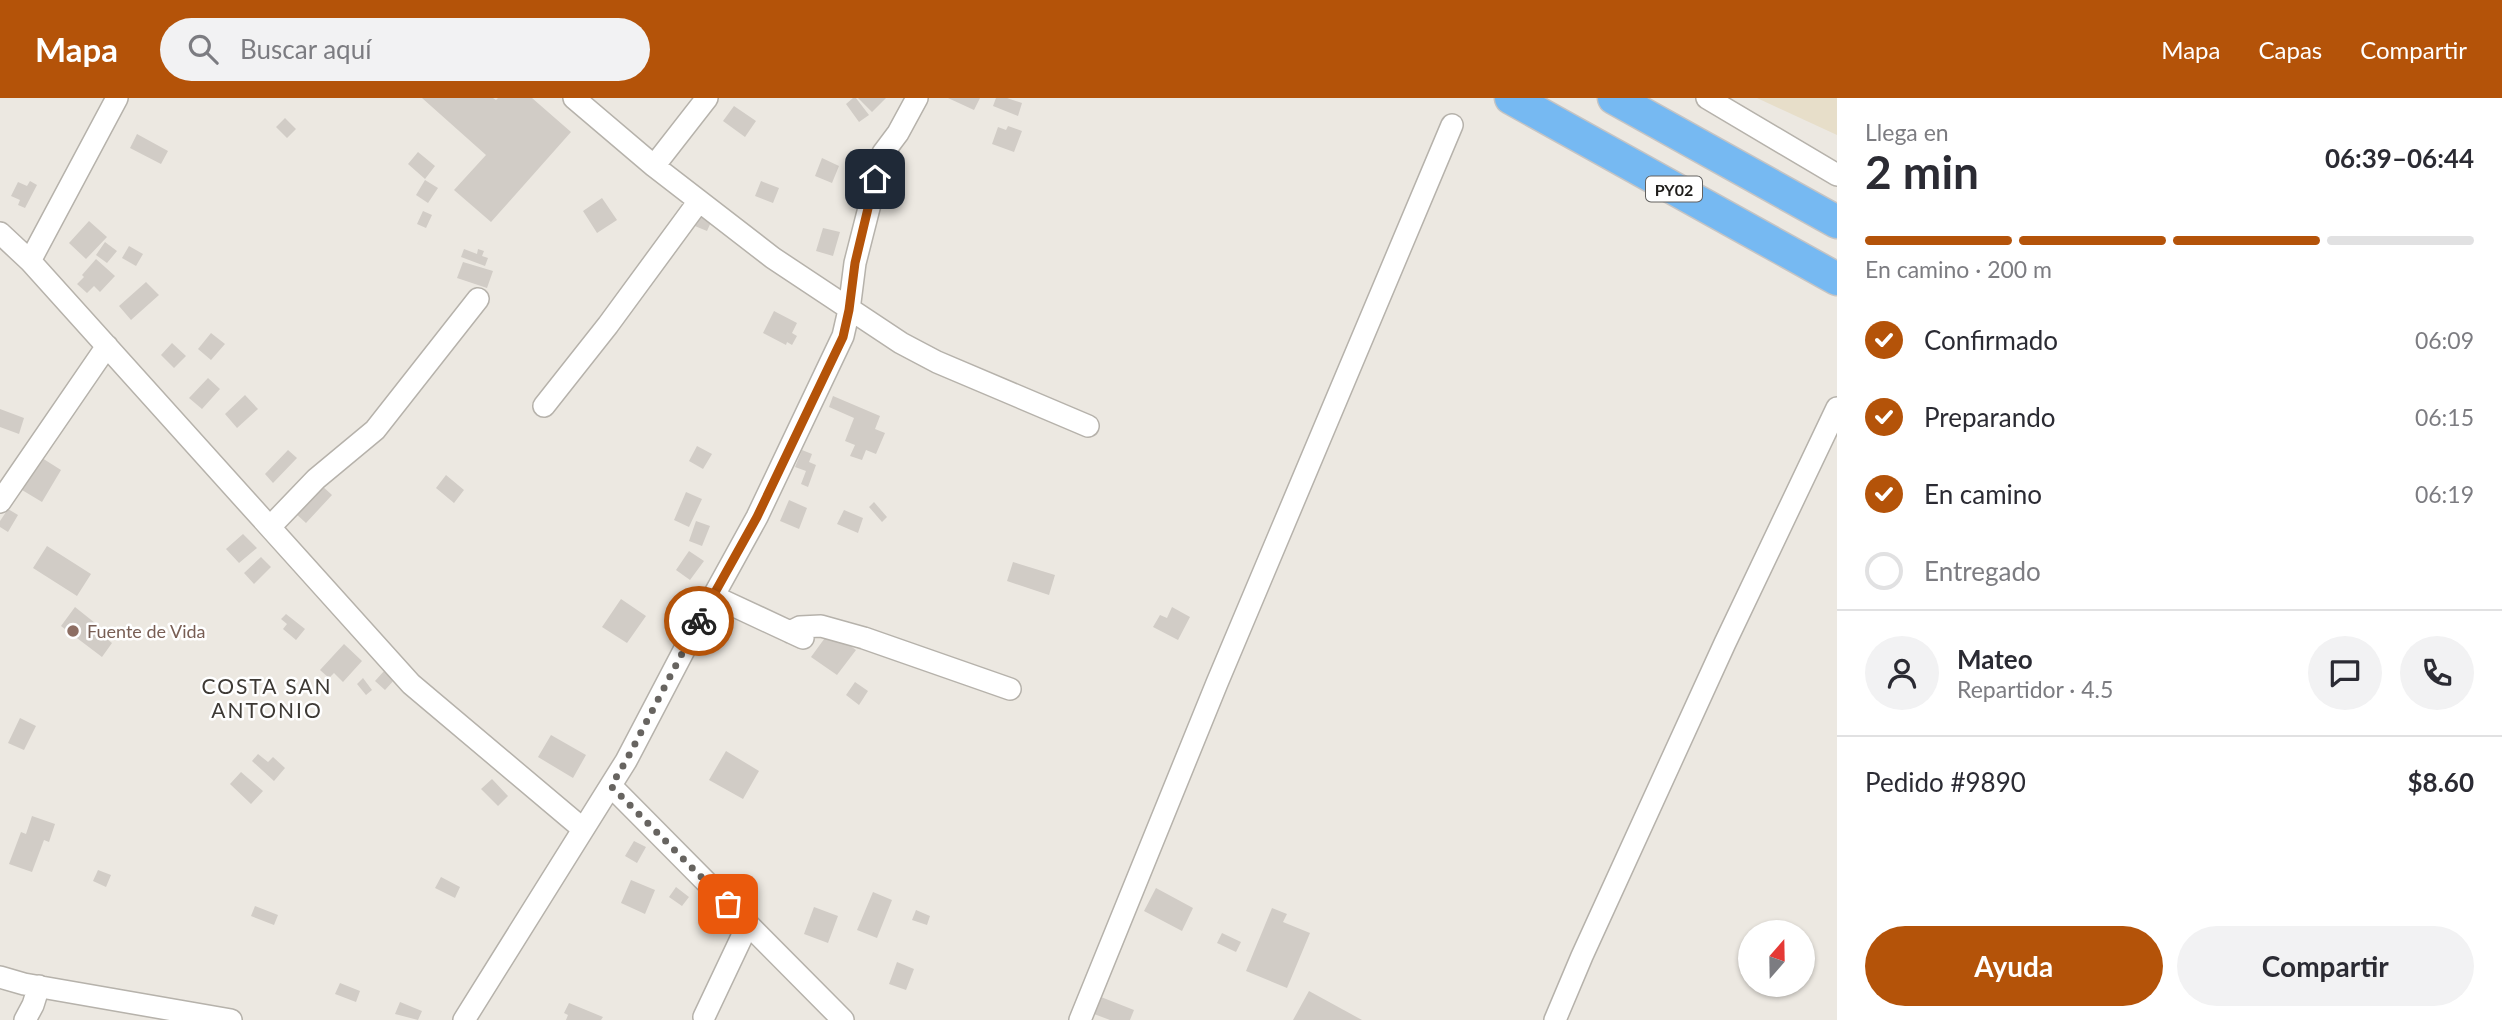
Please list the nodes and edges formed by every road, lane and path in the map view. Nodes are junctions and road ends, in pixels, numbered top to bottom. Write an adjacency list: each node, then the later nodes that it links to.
1 (117, 98): 14 (street)
2 (573, 98): 9 (street)
3 (707, 98): 9 (street)
4 (917, 98): 17 (street)
5 (1511, 98): 15 (highway, PY02)
6 (1614, 98): 12 (highway, PY02)
7 (1707, 98): 10 (street)
8 (1452, 125): 39 (street)
9 (654, 166): 11 (street)
10 (1837, 175)
11 (699, 201): 17 (street); 19 (street)
12 (1837, 222)
13 (0, 233): 14 (street)
14 (30, 261): 18 (street)
15 (1837, 279)
16 (478, 299): 23 (street)
17 (849, 310): 21 (street); 24 (street)
18 (107, 346): 22 (street); 23 (street)
19 (544, 406)
20 (1837, 408): 40 (street)
21 (1088, 426)
22 (0, 502)
23 (270, 527): 29 (street)
24 (713, 596): 25 (street); 28 (street)
25 (790, 632): 26 (street); 27 (street)
26 (811, 641)
27 (1010, 689)
28 (611, 786): 29 (street); 30 (street)
29 (583, 829): 37 (street)
30 (748, 924): 34 (street); 38 (street)
31 (0, 977): 32 (street)
32 (39, 986): 33 (street); 35 (street)
33 (130, 1011): 36 (street)
34 (704, 1017)
35 (25, 1020)
36 (231, 1020)
37 (464, 1020)
38 (843, 1020)
39 (1080, 1020)
40 (1555, 1020)

